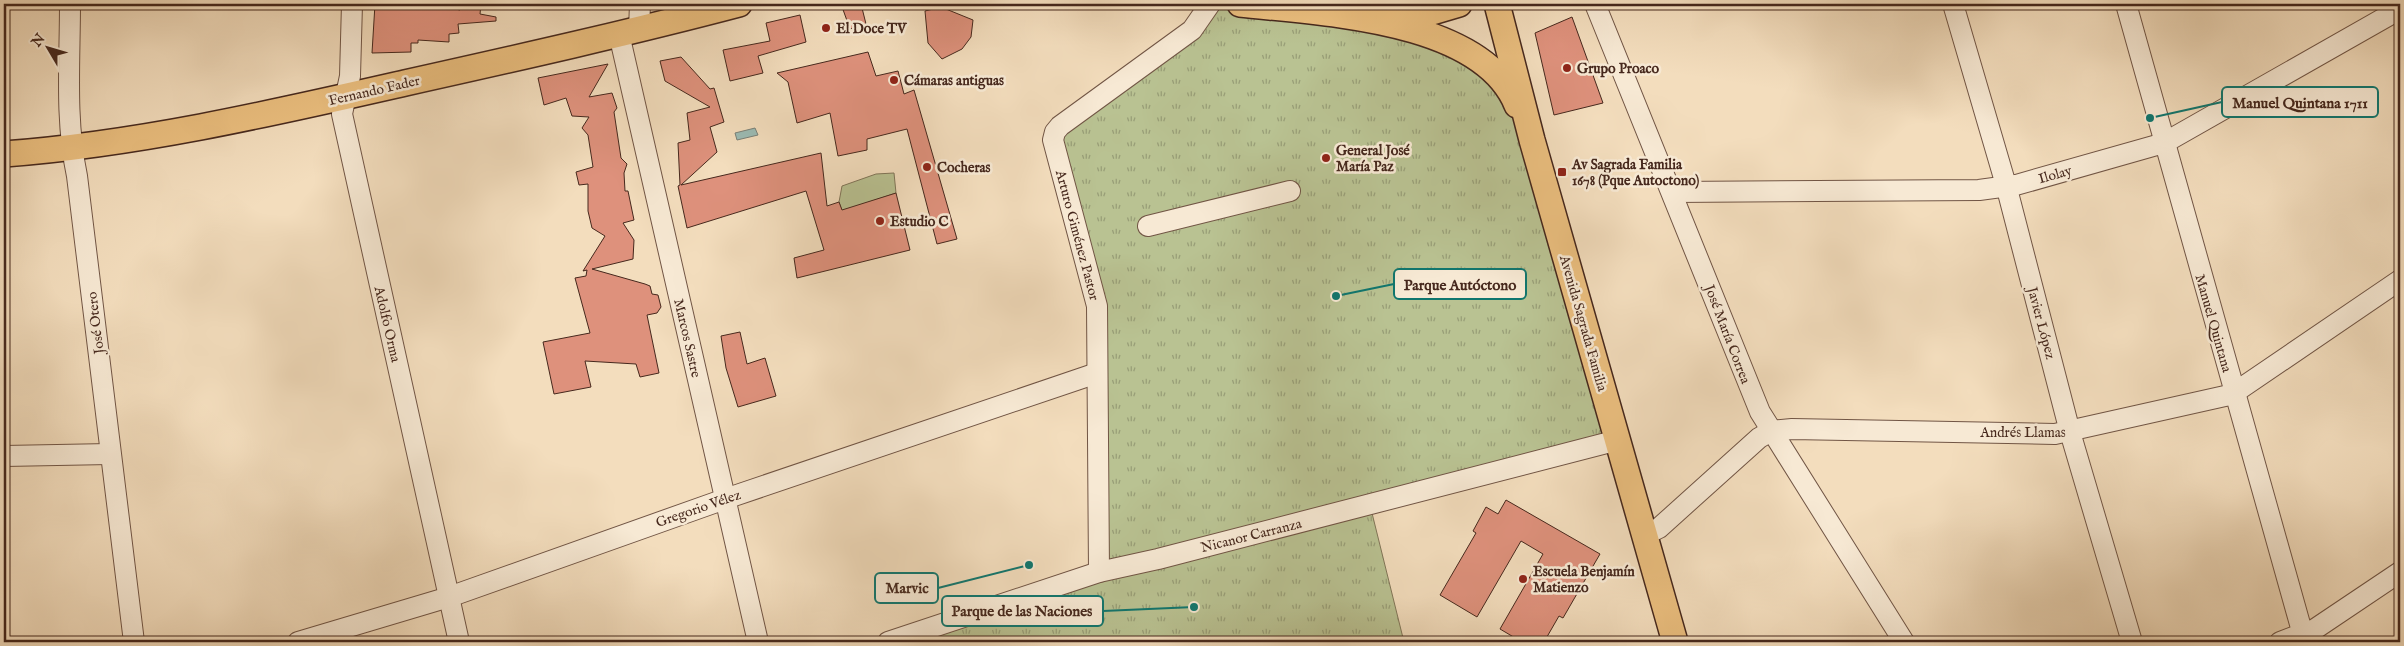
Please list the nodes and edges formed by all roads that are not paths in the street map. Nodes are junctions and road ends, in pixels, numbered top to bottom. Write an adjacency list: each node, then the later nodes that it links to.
1 (70, 4): 20 (street, José Otero)
2 (352, 4): 17 (street, Adolfo Orma)
3 (640, 4): 15 (street, Marcos Sastre)
4 (739, 4): 15 (main road, Fernando Fader)
5 (1210, 4): 27 (street, Arturo Giménez Pastor)
6 (1240, 4): 14 (main road)
7 (1459, 4): 13 (main road)
8 (1497, 4): 18 (main road, Avenida Sagrada Familia)
9 (1595, 4): 24 (street, José María Correa)
10 (1954, 4): 22 (street, Javier López)
11 (2126, 4): 19 (street, Manuel Quintana)
12 (2400, 9): 19 (street, Ilolay)
13 (1406, 10): 14 (main road); 16 (main road)
14 (1336, 14): 16 (main road)
15 (629, 32): 17 (main road, Fernando Fader); 34 (street, Marcos Sastre)
16 (1435, 36): 18 (main road)
17 (346, 97): 20 (main road, Fernando Fader); 38 (street, Adolfo Orma)
18 (1532, 140): 31 (main road, Avenida Sagrada Familia)
19 (2164, 143): 22 (street, Ilolay); 28 (street, Manuel Quintana)
20 (71, 149): 21 (main road, Fernando Fader); 32 (street, José Otero)
21 (4, 154)
22 (2006, 185): 24 (street, Ilolay); 30 (street, Javier López)
23 (1290, 191): 25 (street)
24 (1673, 192): 29 (street, José María Correa)
25 (1148, 226)
26 (2400, 280): 28 (street, Andrés Llamas)
27 (1097, 373): 34 (street, Gregorio Vélez); 36 (street, Arturo Giménez Pastor)
28 (2234, 392): 30 (street, Andrés Llamas); 39 (street, Manuel Quintana)
29 (1771, 431): 30 (street, Andrés Llamas); 35 (street); 46 (street, José María Correa)
30 (2070, 432): 47 (street, Javier López)
31 (1618, 440): 35 (main road, Avenida Sagrada Familia); 36 (street, Nicanor Carranza)
32 (110, 454): 33 (street); 40 (street, José Otero)
33 (4, 456)
34 (724, 499): 38 (street, Gregorio Vélez); 43 (street, Marcos Sastre)
35 (1645, 536): 45 (main road, Avenida Sagrada Familia)
36 (1098, 572): 44 (street, Nicanor Carranza)
37 (2400, 572): 39 (street)
38 (449, 597): 41 (street, Gregorio Vélez); 42 (street, Adolfo Orma)
39 (2304, 639): 48 (street)
40 (134, 642)
41 (298, 642)
42 (459, 642)
43 (758, 642)
44 (888, 642)
45 (1675, 642)
46 (1904, 642)
47 (2132, 642)
48 (2280, 642)

